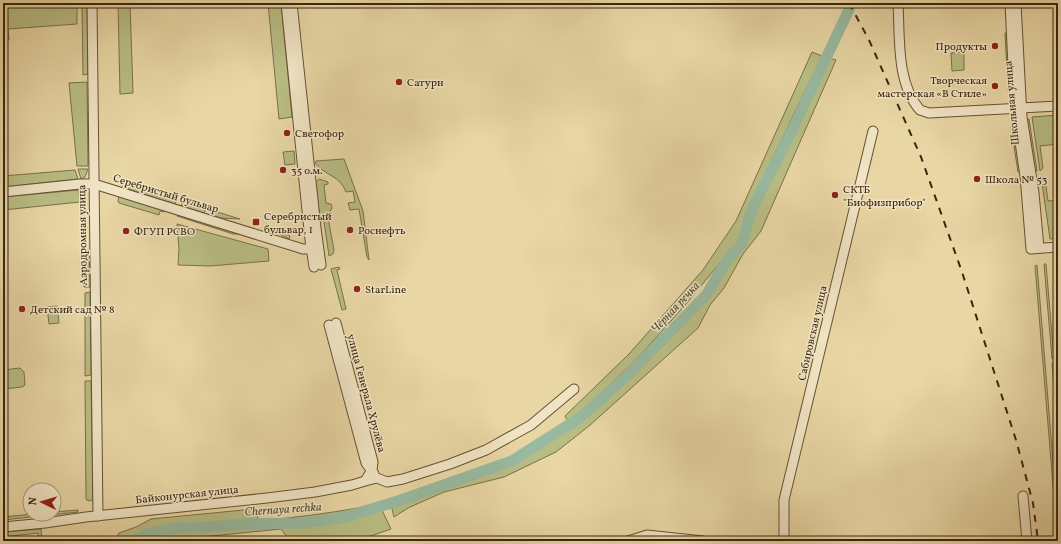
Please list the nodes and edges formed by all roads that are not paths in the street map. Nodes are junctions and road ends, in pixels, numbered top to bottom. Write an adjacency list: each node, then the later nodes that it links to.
1 (92, 3): 10 (street, Аэродромная улица)
2 (286, 3): 13 (street)
3 (292, 3): 13 (street)
4 (898, 3): 8 (street)
5 (1010, 3): 8 (street, Школьная улица)
6 (1016, 3): 8 (street, Школьная улица)
7 (1058, 106): 8 (street)
8 (1018, 108): 12 (street, Школьная улица)
9 (873, 131): 24 (street, Сабировская улица)
10 (94, 184): 11 (street, Серебристый бульвар); 13 (street, Серебристый бульвар); 19 (street, Аэродромная улица)
11 (3, 192)
12 (1058, 247)
13 (315, 249): 14 (street)
14 (317, 266)
15 (333, 324): 17 (street, улица Генерала Хрулёва)
16 (574, 389): 17 (street)
17 (371, 476): 19 (street, Байконурская улица)
18 (1022, 496): 25 (street)
19 (98, 516): 20 (street, Байконурская улица)
20 (3, 527)
21 (669, 539): 22 (street); 23 (street)
22 (628, 541)
23 (703, 541)
24 (784, 541)
25 (1027, 541)

